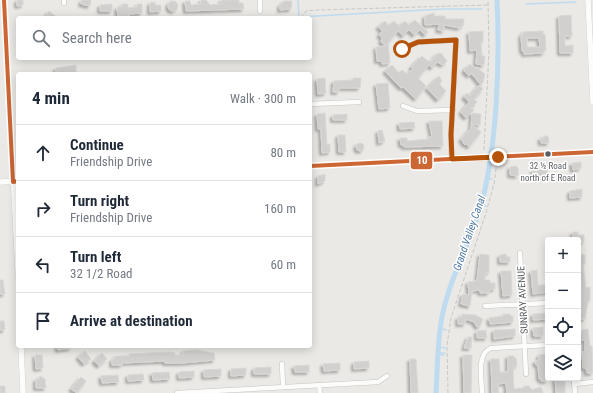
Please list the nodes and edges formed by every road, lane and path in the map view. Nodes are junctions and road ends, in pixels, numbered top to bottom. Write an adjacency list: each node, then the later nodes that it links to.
1 (4, 0): 8 (street)
2 (260, 0): 6 (street)
3 (488, 0): 5 (path)
4 (588, 0): 11 (street)
5 (488, 5): 7 (path); 15 (path)
6 (260, 11)
7 (302, 16)
8 (3, 35): 21 (street)
9 (402, 49): 14 (street)
10 (359, 102): 12 (street)
11 (593, 102)
12 (312, 104)
13 (403, 106): 14 (street)
14 (452, 110): 18 (street)
15 (484, 150)
16 (593, 152): 17 (street)
17 (498, 157): 18 (street); 40 (path)
18 (452, 159): 19 (street)
19 (312, 166)
20 (0, 182): 21 (street)
21 (16, 182)
22 (520, 253): 24 (street, SUNRAY AVENUE)
23 (545, 303): 24 (street)
24 (522, 304): 25 (street); 27 (street, SUNRAY AVENUE)
25 (485, 306)
26 (545, 345): 27 (street)
27 (524, 347): 30 (street, SUNRAY AVENUE); 41 (street)
28 (21, 348): 37 (street)
29 (282, 364): 35 (street)
30 (526, 374)
31 (387, 376): 34 (street)
32 (593, 382): 33 (street)
33 (574, 384): 42 (street)
34 (319, 385): 35 (street); 39 (street)
35 (283, 387): 36 (street)
36 (202, 392): 38 (street)
37 (23, 393)
38 (177, 393)
39 (320, 393)
40 (448, 393)
41 (482, 393)
42 (575, 393)

